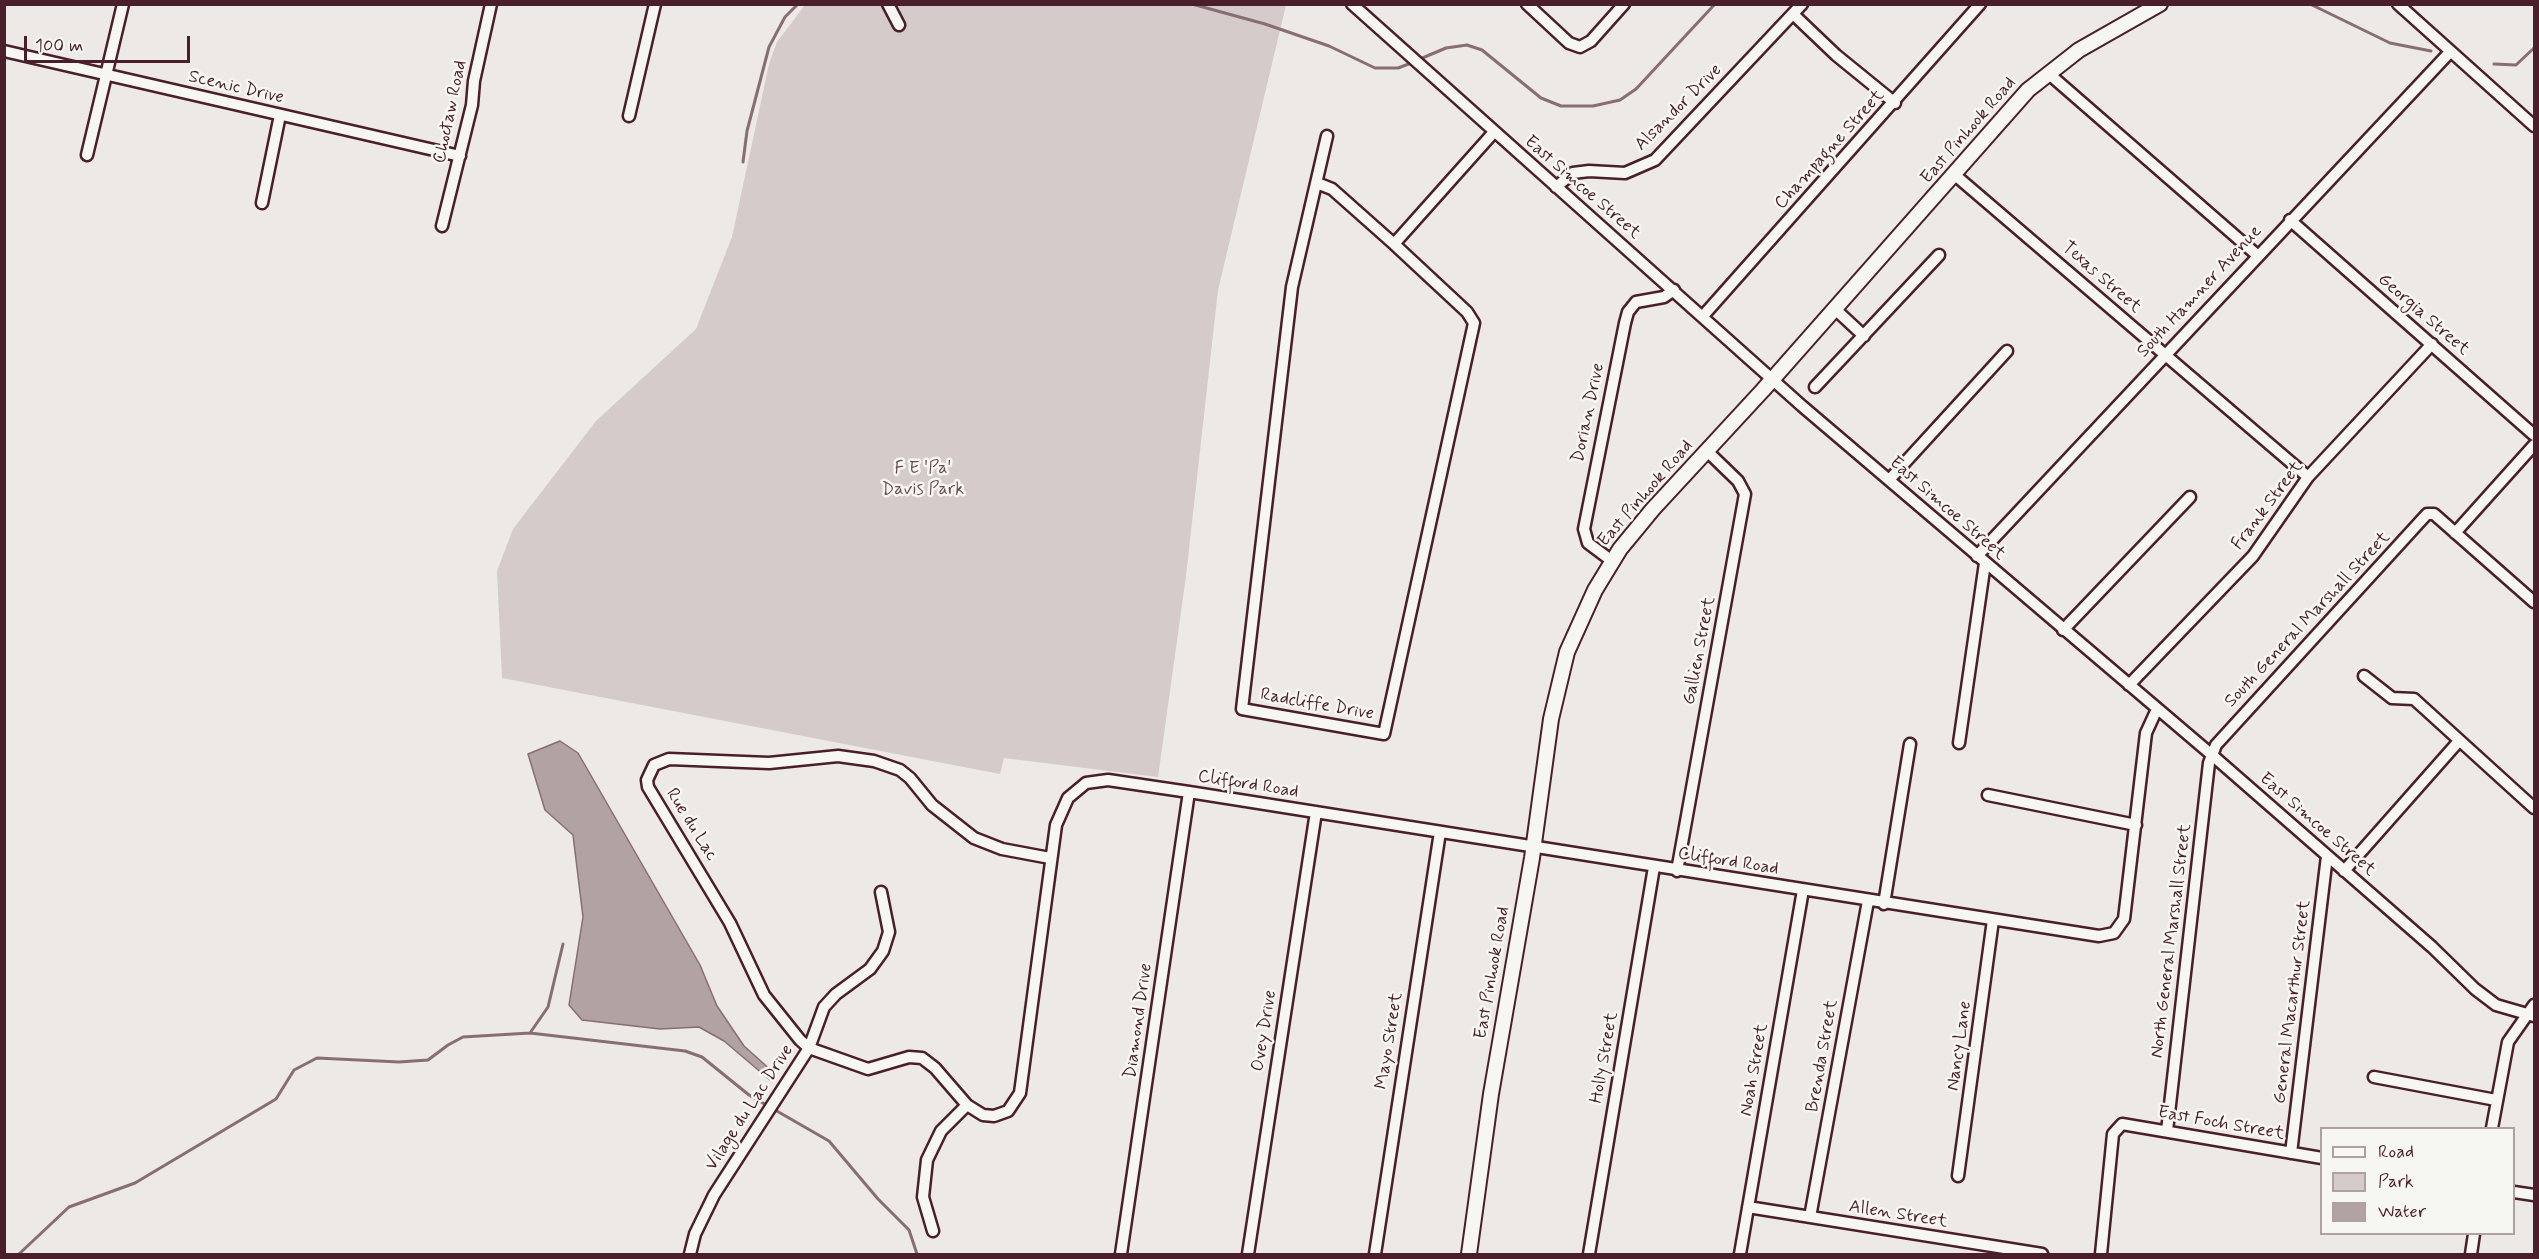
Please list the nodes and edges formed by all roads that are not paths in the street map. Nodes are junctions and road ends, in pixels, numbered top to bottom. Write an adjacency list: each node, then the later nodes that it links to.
1 (123, 4): 17 (street)
2 (490, 4): 25 (street, Choctaw Road)
3 (655, 4): 20 (street)
4 (888, 4): 13 (street)
5 (1352, 4): 22 (street, East Simcoe Street)
6 (1527, 4): 7 (street)
7 (1624, 4)
8 (1802, 4): 12 (street, Alsandor Drive)
9 (1980, 4): 18 (street, Champagne Street)
10 (2160, 4): 16 (main road, East Pinhook Road)
11 (2397, 4): 15 (street)
12 (1793, 14): 18 (street); 28 (street, Alsandor Drive)
13 (899, 25)
14 (4, 51): 17 (street, Scenic Drive)
15 (2450, 52): 21 (street); 30 (street, South Hamner Avenue)
16 (2048, 73): 26 (main road, East Pinhook Road); 34 (street)
17 (106, 75): 19 (street, Scenic Drive); 24 (street)
18 (1895, 102): 37 (street, Champagne Street)
19 (280, 115): 25 (street, Scenic Drive); 29 (street)
20 (629, 116)
21 (2535, 126)
22 (1494, 132): 28 (street, East Simcoe Street); 32 (street)
23 (1327, 136): 27 (street, Radcliffe Drive)
24 (87, 156)
25 (460, 156): 31 (street, Choctaw Road)
26 (1955, 175): 36 (main road, East Pinhook Road); 41 (street, Texas Street)
27 (1317, 183): 32 (street, Radcliffe Drive); 32 (street, Radcliffe Drive)
28 (1556, 187): 35 (street, East Simcoe Street)
29 (262, 203)
30 (2290, 220): 34 (street, South Hamner Avenue); 39 (street, Georgia Street)
31 (442, 226)
32 (1394, 244)
33 (1939, 255): 38 (street)
34 (2257, 255): 41 (street, South Hamner Avenue)
35 (1674, 290): 37 (street, East Simcoe Street); 52 (street, Dorian Drive)
36 (1835, 309): 38 (street); 42 (main road, East Pinhook Road)
37 (1703, 316): 42 (street, East Simcoe Street)
38 (1864, 336): 43 (street)
39 (2432, 344): 44 (street, Georgia Street); 47 (street, Frank Street)
40 (2007, 351): 48 (street)
41 (2164, 354): 47 (street, Texas Street); 51 (street, South Hamner Avenue)
42 (1773, 379): 46 (main road, East Pinhook Road); 48 (street, East Simcoe Street)
43 (1815, 387)
44 (2535, 435)
45 (2535, 445): 50 (street)
46 (1707, 451): 52 (main road, East Pinhook Road); 73 (street, Gallien Street)
47 (2308, 477): 56 (street, Frank Street)
48 (1889, 480): 51 (street, East Simcoe Street)
49 (2190, 497): 54 (street)
50 (2455, 533): 53 (street); 61 (street, South General Marshall Street)
51 (1981, 559): 54 (street, East Simcoe Street); 59 (street)
52 (1612, 561): 69 (main road, East Pinhook Road)
53 (2535, 602)
54 (2063, 630): 56 (street, East Simcoe Street)
55 (2364, 675): 58 (street)
56 (2129, 686): 57 (street, East Simcoe Street)
57 (2157, 709): 61 (street, East Simcoe Street); 67 (street, Clifford Road)
58 (2459, 741): 65 (street); 74 (street)
59 (1959, 743)
60 (1910, 744): 78 (street)
61 (2212, 755): 70 (street, East Simcoe Street); 87 (street, North General Marshall Street)
62 (1108, 780): 63 (street, Clifford Road); 71 (street, Rue du Lac)
63 (1189, 792): 66 (street, Clifford Road); 98 (street, Diamond Drive)
64 (1988, 795): 67 (street)
65 (2535, 808)
66 (1316, 812): 68 (street, Clifford Road); 99 (street, Ovey Drive)
67 (2136, 825): 79 (street, Clifford Road)
68 (1440, 832): 69 (street, Clifford Road); 100 (street, Mayo Street)
69 (1533, 847): 72 (street, Clifford Road); 101 (main road, East Pinhook Road)
70 (2327, 856): 74 (street, East Simcoe Street); 88 (street, General Macarthur Street)
71 (1050, 858): 82 (street, Rue du Lac); 85 (street, Rue du Lac)
72 (1654, 867): 73 (street, Clifford Road); 102 (street, Holly Street)
73 (1677, 871): 75 (street, Clifford Road)
74 (2344, 871): 81 (street, East Simcoe Street)
75 (1803, 890): 77 (street, Clifford Road); 93 (street, Noah Street)
76 (881, 892): 82 (street, Vilage du Lac Drive)
77 (1868, 901): 78 (street, Clifford Road); 94 (street, Brenda Street)
78 (1884, 904): 79 (street, Clifford Road)
79 (1994, 920): 90 (street, Nancy Lane)
80 (2535, 1005): 81 (street)
81 (2530, 1015): 84 (street)
82 (809, 1047): 85 (street, Rue du Lac); 97 (street, Vilage du Lac Drive)
83 (2374, 1077): 84 (street)
84 (2496, 1100): 86 (street)
85 (967, 1105): 95 (street)
86 (2492, 1127)
87 (2167, 1131): 88 (street, East Foch Street); 105 (street, East Foch Street)
88 (2291, 1153): 89 (street, East Foch Street)
89 (2320, 1158)
90 (1958, 1176)
91 (2515, 1192): 92 (street)
92 (2535, 1195)
93 (1748, 1207): 94 (street, Allen Street); 103 (street, Noah Street)
94 (1810, 1217): 104 (street, Allen Street)
95 (933, 1231)
96 (2474, 1235): 106 (street)
97 (690, 1254)
98 (1121, 1254)
99 (1248, 1254)
100 (1375, 1254)
101 (1469, 1254)
102 (1589, 1254)
103 (1740, 1254)
104 (2042, 1254)
105 (2101, 1254)
106 (2471, 1254)

